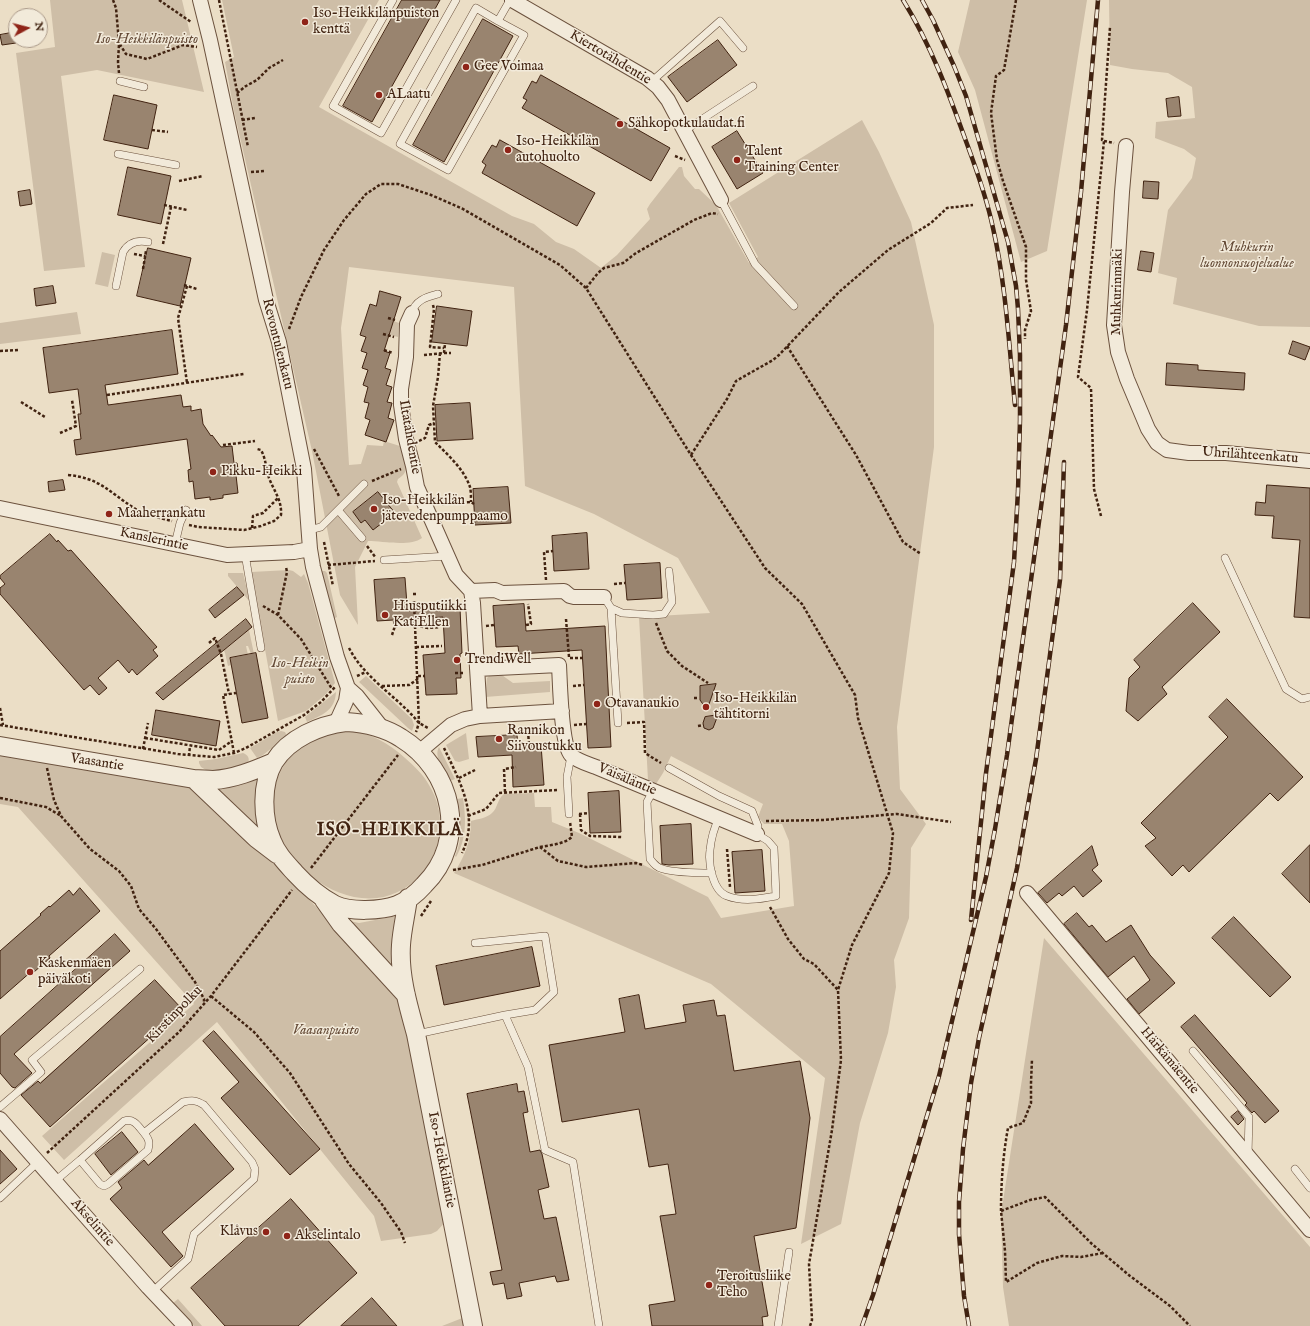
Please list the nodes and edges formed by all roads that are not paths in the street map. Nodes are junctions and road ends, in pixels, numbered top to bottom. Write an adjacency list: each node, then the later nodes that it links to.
1 (200, 0): 27 (street, Revontulenkatu)
2 (393, 0): 3 (lane)
3 (456, 0)
4 (511, 0): 5 (lane); 8 (street, Kiertotähdentie)
5 (498, 21): 5 (lane)
6 (743, 48): 8 (lane)
7 (120, 81): 10 (lane)
8 (651, 82): 11 (street, Kiertotähdentie)
9 (753, 86): 11 (lane)
10 (144, 88)
11 (684, 130): 15 (street, Kiertotähdentie)
12 (1126, 146): 21 (street, Muhkurinmäki)
13 (118, 154): 14 (lane)
14 (176, 165)
15 (721, 200): 19 (lane)
16 (148, 242): 17 (lane)
17 (116, 286)
18 (438, 294): 20 (lane)
19 (794, 306)
20 (412, 313): 32 (street, Iltatähdentie)
21 (1189, 452): 22 (street, Uhrilähteenkatu)
22 (1310, 461)
23 (364, 484): 26 (lane)
24 (0, 508): 29 (street, Kanslerintie)
25 (186, 510): 29 (lane)
26 (338, 510): 27 (lane); 28 (lane)
27 (315, 529): 30 (street, Revontulenkatu)
28 (362, 538)
29 (175, 544): 31 (street, Kanslerintie)
30 (310, 549): 31 (street, Kanslerintie); 40 (street, Revontulenkatu)
31 (245, 554): 38 (lane)
32 (448, 556): 34 (lane); 36 (street, Iltatähdentie)
33 (1225, 558): 41 (lane)
34 (380, 560)
35 (669, 571): 37 (lane)
36 (471, 591): 37 (street); 39 (street)
37 (607, 602): 45 (lane)
38 (261, 648)
39 (477, 669): 42 (street); 43 (street)
40 (346, 685): 44 (street); 46 (street, Revontulenkatu)
41 (1310, 696)
42 (562, 711): 43 (street); 49 (street)
43 (480, 716): 48 (street)
44 (336, 723): 46 (street); 50 (street)
45 (618, 723)
46 (383, 729): 48 (street)
47 (0, 746): 52 (street, Vaasantie)
48 (419, 752): 61 (street)
49 (571, 756): 53 (street, Väisäläntie); 54 (lane)
50 (274, 762): 52 (street, Vaasantie); 57 (street)
51 (669, 768): 56 (lane)
52 (194, 779): 57 (street)
53 (653, 791): 55 (street, Väisäläntie); 58 (lane)
54 (570, 814)
55 (719, 818): 56 (street, Väisäläntie); 58 (lane)
56 (757, 828): 58 (lane)
57 (280, 856): 60 (street)
58 (712, 873)
59 (1027, 893): 71 (street, Härkämäentie)
60 (323, 898): 61 (street); 64 (street, Iso-Heikkiläntie)
61 (408, 898): 64 (street, Iso-Heikkiläntie)
62 (475, 944): 65 (lane)
63 (140, 969): 68 (lane)
64 (406, 995): 66 (street, Iso-Heikkiläntie)
65 (505, 1015): 66 (lane); 83 (lane)
66 (416, 1034): 82 (street, Iso-Heikkiläntie)
67 (1193, 1051): 71 (lane)
68 (0, 1107)
69 (0, 1119): 73 (street, Akselintie)
70 (144, 1133): 72 (lane); 72 (lane); 80 (lane)
71 (1248, 1155): 78 (street, Härkämäentie)
72 (80, 1160): 75 (lane)
73 (38, 1162): 75 (street, Akselintie); 77 (lane)
74 (1295, 1169): 76 (lane)
75 (55, 1181): 80 (street, Akselintie)
76 (1310, 1188)
77 (0, 1198)
78 (1310, 1230)
79 (789, 1252): 84 (lane)
80 (152, 1292): 81 (street, Akselintie)
81 (185, 1326)
82 (473, 1326)
83 (599, 1326)
84 (778, 1326)

